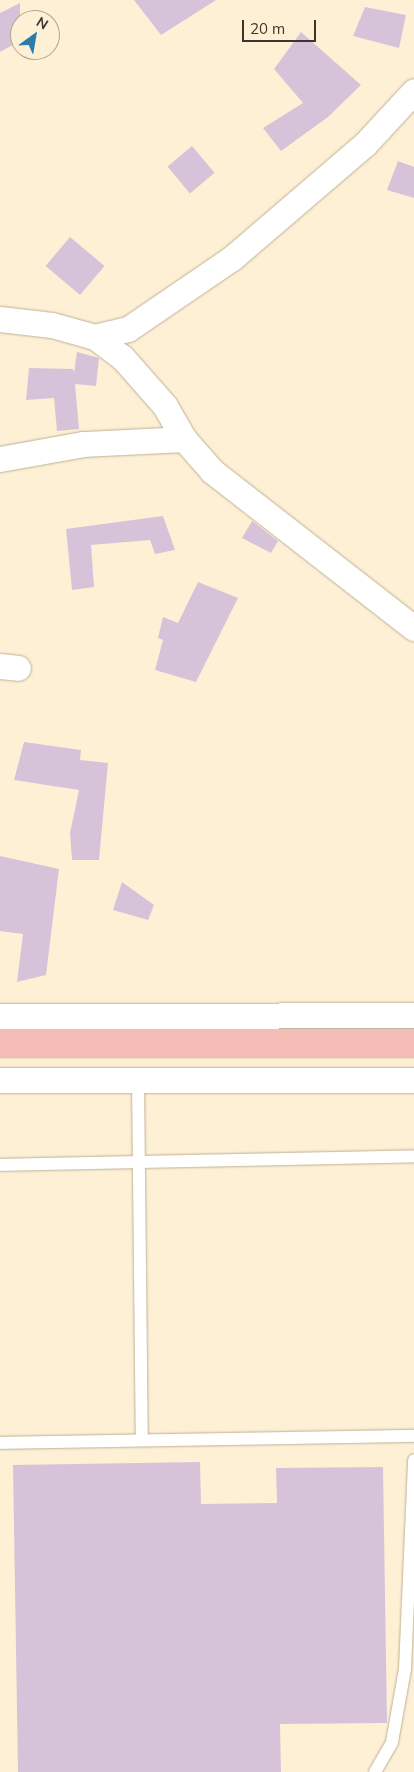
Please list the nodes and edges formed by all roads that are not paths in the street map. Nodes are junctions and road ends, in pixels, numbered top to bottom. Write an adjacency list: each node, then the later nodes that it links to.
1 (414, 91): 3 (street)
2 (0, 319): 3 (street)
3 (96, 337): 4 (street)
4 (184, 439): 5 (street); 6 (street)
5 (0, 459)
6 (414, 628)
7 (414, 1015): 8 (street)
8 (0, 1016)
9 (0, 1043): 10 (main road)
10 (414, 1044)
11 (138, 1079): 12 (street); 13 (street); 15 (lane)
12 (0, 1080)
13 (414, 1080)
14 (414, 1156): 15 (lane)
15 (139, 1162): 16 (lane); 18 (lane)
16 (0, 1165)
17 (414, 1436): 18 (lane)
18 (142, 1439): 19 (lane)
19 (0, 1443)
20 (414, 1460): 21 (lane)
21 (376, 1772)

